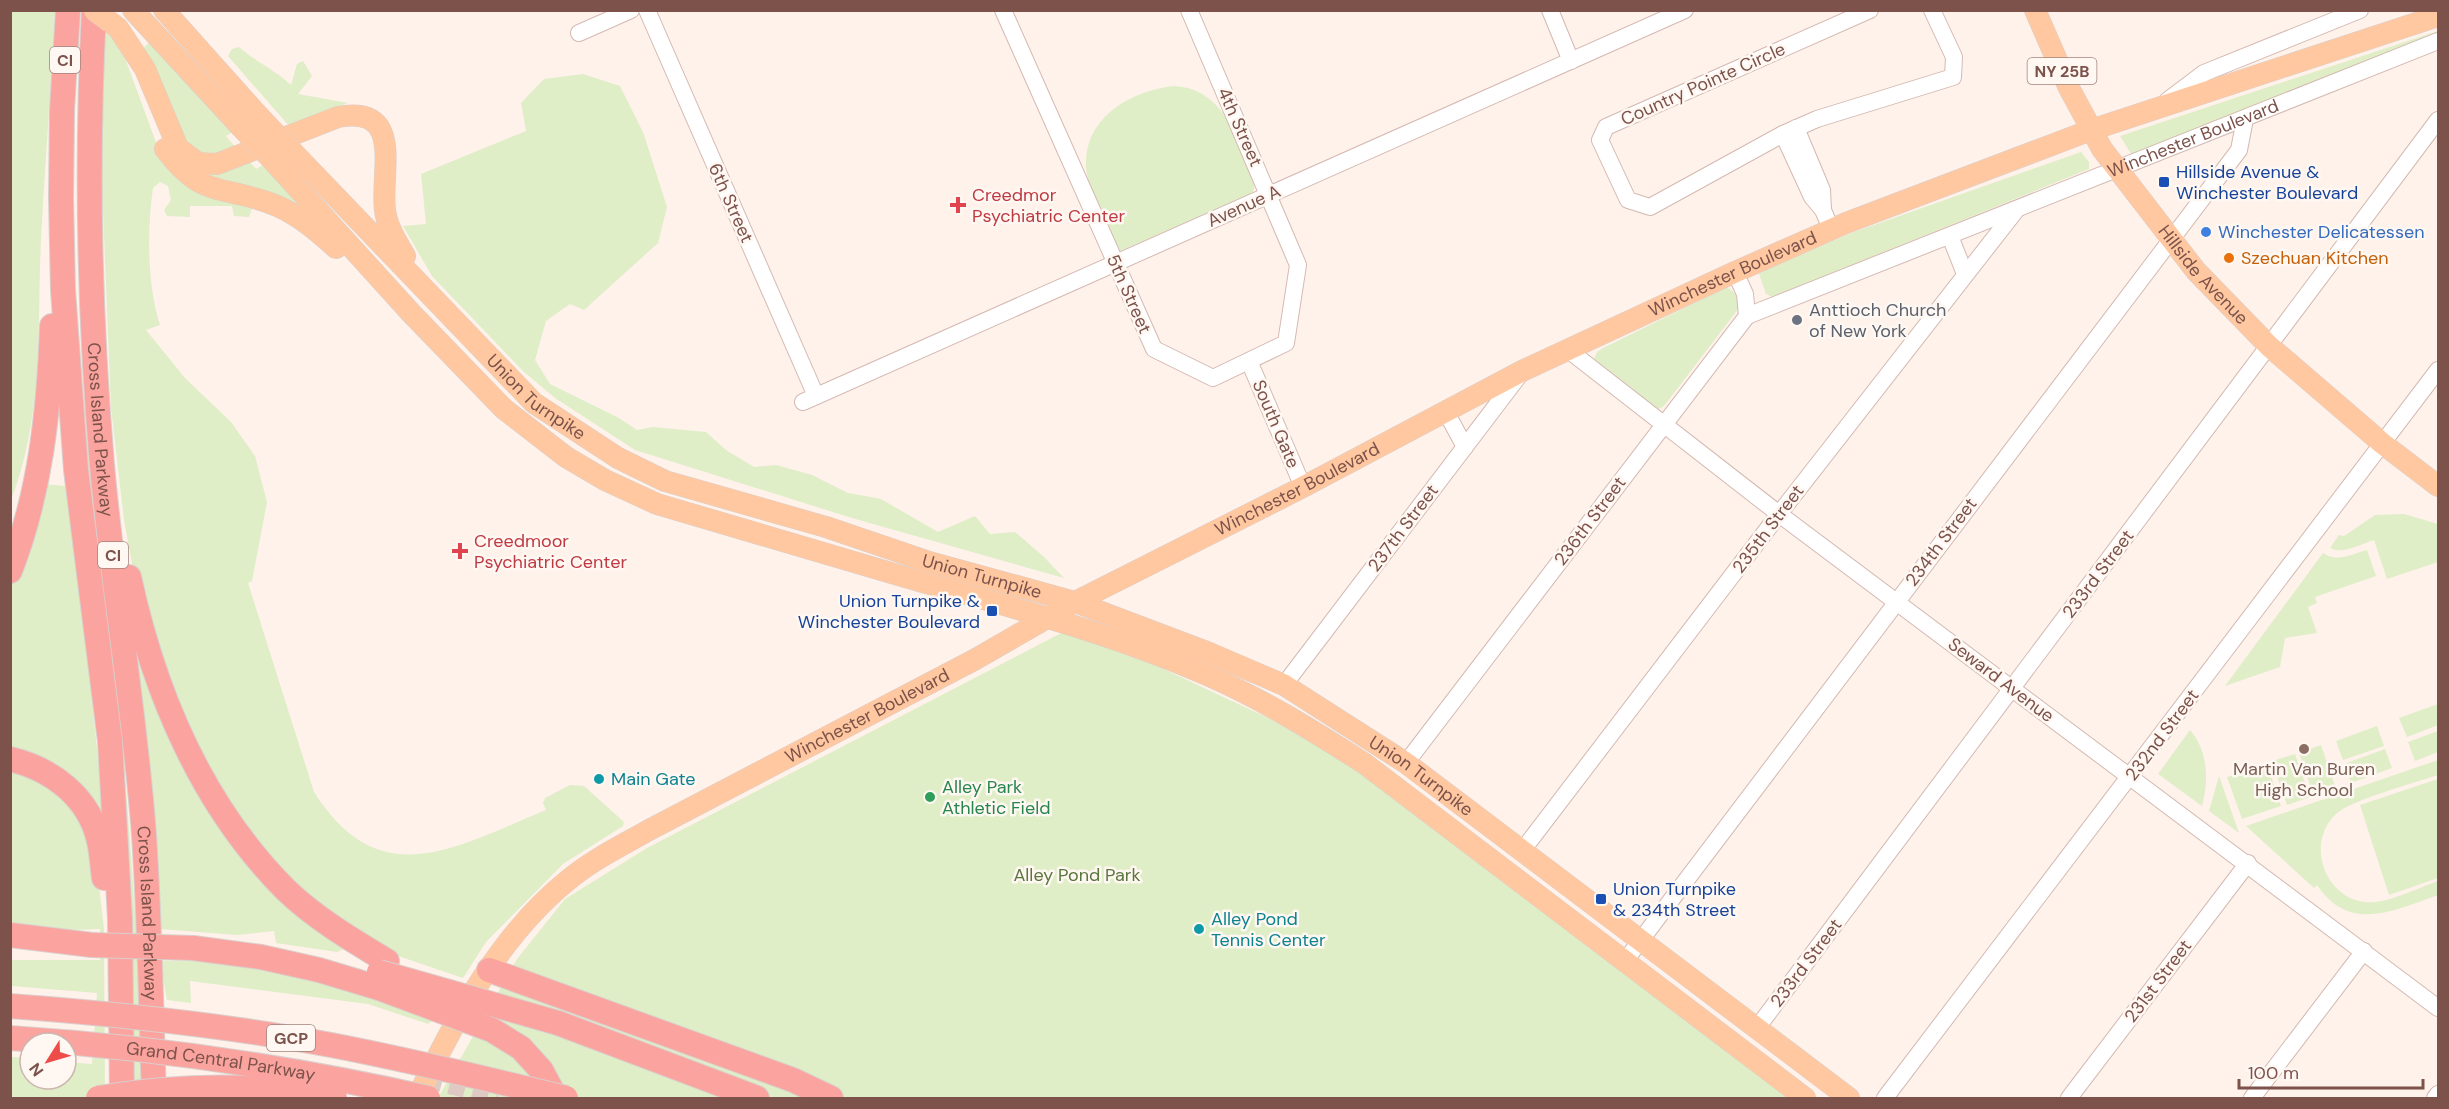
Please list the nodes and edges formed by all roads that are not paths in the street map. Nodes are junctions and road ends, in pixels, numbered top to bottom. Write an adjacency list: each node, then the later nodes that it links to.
1 (68, 10): 20 (highway, Cross Island Parkway / CI)
2 (164, 10): 21 (main road, Union Turnpike)
3 (631, 10): 16 (street)
4 (647, 10): 46 (street, 6th Street)
5 (1003, 10): 33 (street, 5th Street)
6 (1189, 10): 28 (street, 4th Street)
7 (1550, 10): 18 (street)
8 (1685, 10): 18 (street, Avenue A)
9 (1870, 10): 25 (street, Country Pointe Circle)
10 (1932, 10): 25 (street, Country Pointe Circle)
11 (2035, 10): 24 (main road, Hillside Avenue / NY 25B)
12 (2361, 10): 19 (street, Winchester Boulevard)
13 (144, 14): 21 (main road, Union Turnpike)
14 (2439, 16): 19 (main road, Winchester Boulevard)
15 (104, 18): 36 (main road); 37 (main road); 45 (highway, Cross Island Parkway / CI)
16 (579, 33)
17 (2439, 41): 22 (street, Winchester Boulevard)
18 (1571, 61): 28 (street, Avenue A)
19 (2162, 105): 24 (main road, Winchester Boulevard)
20 (62, 110): 38 (highway); 76 (highway, Cross Island Parkway / CI)
21 (248, 119): 26 (main road, Union Turnpike, bridge)
22 (2245, 119): 27 (street, Winchester Boulevard); 32 (street, 234th Street)
23 (2439, 120): 40 (street, 233rd Street)
24 (2091, 130): 27 (main road, Hillside Avenue / NY 25B); 30 (main road, Winchester Boulevard)
25 (1790, 131): 30 (street)
26 (282, 156): 36 (main road, Union Turnpike); 37 (main road, Union Turnpike)
27 (2118, 170): 29 (street, Winchester Boulevard); 32 (main road, Hillside Avenue / NY 25B)
28 (1270, 195): 33 (street, Avenue A); 42 (street, 4th Street)
29 (2018, 209): 31 (street, Winchester Boulevard); 35 (street, 235th Street)
30 (1827, 220): 34 (main road, Winchester Boulevard)
31 (1950, 236): 35 (street); 39 (street, Winchester Boulevard)
32 (2171, 239): 40 (main road, Hillside Avenue / NY 25B); 56 (street, 234th Street)
33 (1116, 263): 42 (street, 5th Street); 46 (street, Avenue A)
34 (1735, 272): 39 (street); 41 (main road, Winchester Boulevard)
35 (1965, 274): 53 (street, 235th Street)
36 (427, 293): 57 (main road, Union Turnpike)
37 (411, 312): 58 (main road, Union Turnpike)
38 (52, 316): 54 (highway); 55 (highway)
39 (1747, 316): 48 (street, 236th Street)
40 (2269, 346): 49 (main road, Hillside Avenue / NY 25B); 60 (street, 233rd Street)
41 (1567, 349): 44 (main road, Winchester Boulevard); 48 (street, Seward Avenue)
42 (1249, 361): 52 (street, South Gate)
43 (2439, 370): 49 (street, 232nd Street)
44 (1522, 371): 47 (main road, Winchester Boulevard); 50 (street, 237th Street)
45 (96, 382): 73 (highway); 82 (highway, Cross Island Parkway / CI)
46 (809, 399)
47 (1446, 412): 50 (street); 52 (main road, Winchester Boulevard)
48 (1664, 424): 53 (street, Seward Avenue); 62 (street, 236th Street)
49 (2383, 444): 51 (main road, Hillside Avenue / NY 25B); 63 (street, 232nd Street)
50 (1464, 447): 59 (street, 237th Street)
51 (2439, 486)
52 (1303, 487): 57 (main road, Winchester Boulevard)
53 (1779, 513): 56 (street, Seward Avenue); 64 (street, 235th Street)
54 (10, 526)
55 (10, 570)
56 (1897, 601): 60 (street, Seward Avenue); 67 (street, 234th Street)
57 (1075, 602): 58 (main road, Winchester Boulevard); 59 (main road, Union Turnpike)
58 (1048, 618): 71 (main road, Union Turnpike); 72 (main road, Winchester Boulevard)
59 (1284, 685): 62 (main road, Union Turnpike)
60 (2012, 688): 63 (street, Seward Avenue); 77 (street, 233rd Street)
61 (10, 759): 76 (highway)
62 (1406, 763): 64 (main road, Union Turnpike)
63 (2130, 777): 65 (street, Seward Avenue); 91 (street, 232nd Street)
64 (1522, 851): 67 (main road, Union Turnpike)
65 (2247, 863): 70 (street, Seward Avenue); 92 (street, 231st Street)
66 (10, 935): 68 (highway)
67 (1641, 940): 71 (street, 234th Street); 77 (main road, Union Turnpike)
68 (92, 945): 69 (highway); 73 (highway, bridge)
69 (10, 950)
70 (2364, 951): 75 (street, Seward Avenue); 93 (street)
71 (1625, 961): 89 (main road, Union Turnpike)
72 (489, 970): 84 (main road, Winchester Boulevard); 88 (highway)
73 (381, 974): 86 (highway, bridge); 87 (highway, bridge)
74 (10, 1006): 86 (highway, Grand Central Parkway / GCP, bridge)
75 (2439, 1008)
76 (122, 1017): 81 (highway, Cross Island Parkway / CI)
77 (1757, 1028): 90 (main road, Union Turnpike)
78 (10, 1038): 85 (highway, Grand Central Parkway / GCP, bridge)
79 (2439, 1094): 94 (street)
80 (98, 1098): 83 (highway, bridge)
81 (122, 1098)
82 (154, 1098)
83 (335, 1098)
84 (417, 1098)
85 (428, 1098)
86 (559, 1098)
87 (757, 1098)
88 (831, 1098)
89 (1805, 1098)
90 (1849, 1098)
91 (1886, 1098)
92 (2069, 1098)
93 (2253, 1098)
94 (2435, 1098)

